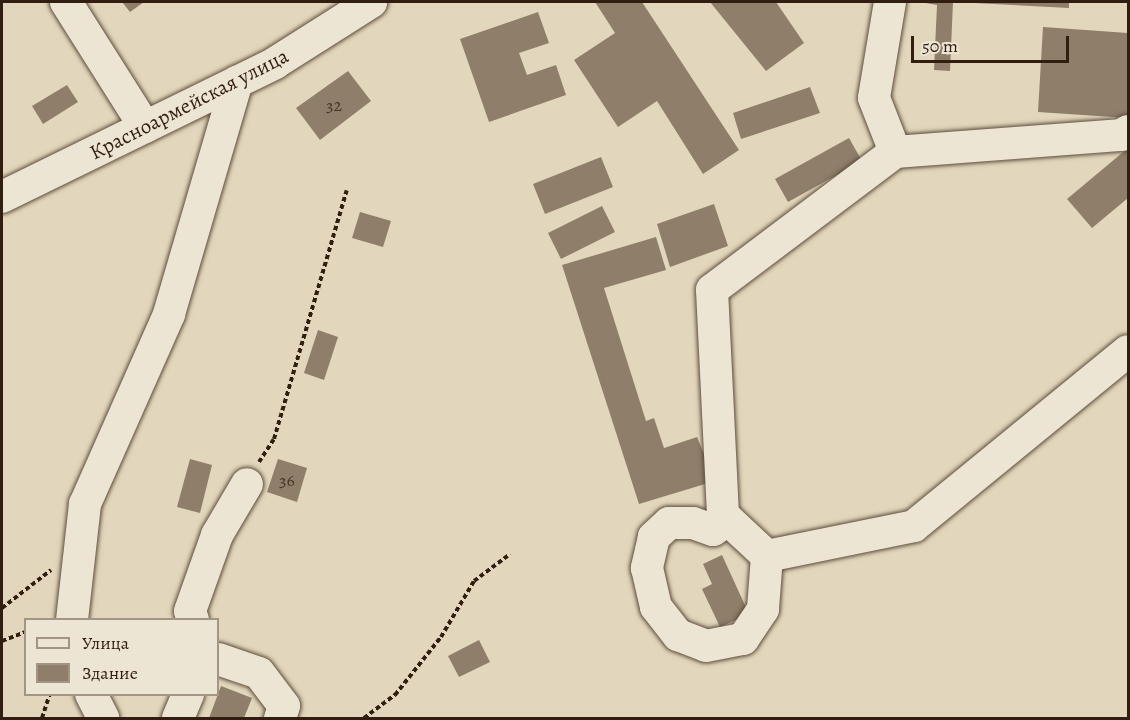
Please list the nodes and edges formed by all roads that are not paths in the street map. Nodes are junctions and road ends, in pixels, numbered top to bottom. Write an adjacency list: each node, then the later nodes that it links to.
1 (66, 2): 6 (street)
2 (371, 2): 4 (street, Красноармейская улица)
3 (891, 2): 8 (street)
4 (333, 12): 5 (street, Красноармейская улица)
5 (237, 82): 6 (street, Красноармейская улица); 14 (street)
6 (145, 127): 9 (street, Красноармейская улица)
7 (1128, 131): 8 (street)
8 (895, 152): 12 (street)
9 (2, 198)
10 (1128, 351): 13 (street)
11 (247, 484): 15 (street)
12 (728, 520): 13 (street); 13 (street)
13 (767, 556)
14 (72, 618)
15 (192, 618)
16 (219, 659): 21 (street)
17 (92, 696): 19 (street)
18 (187, 696): 20 (street)
19 (103, 718)
20 (178, 718)
21 (280, 718)

